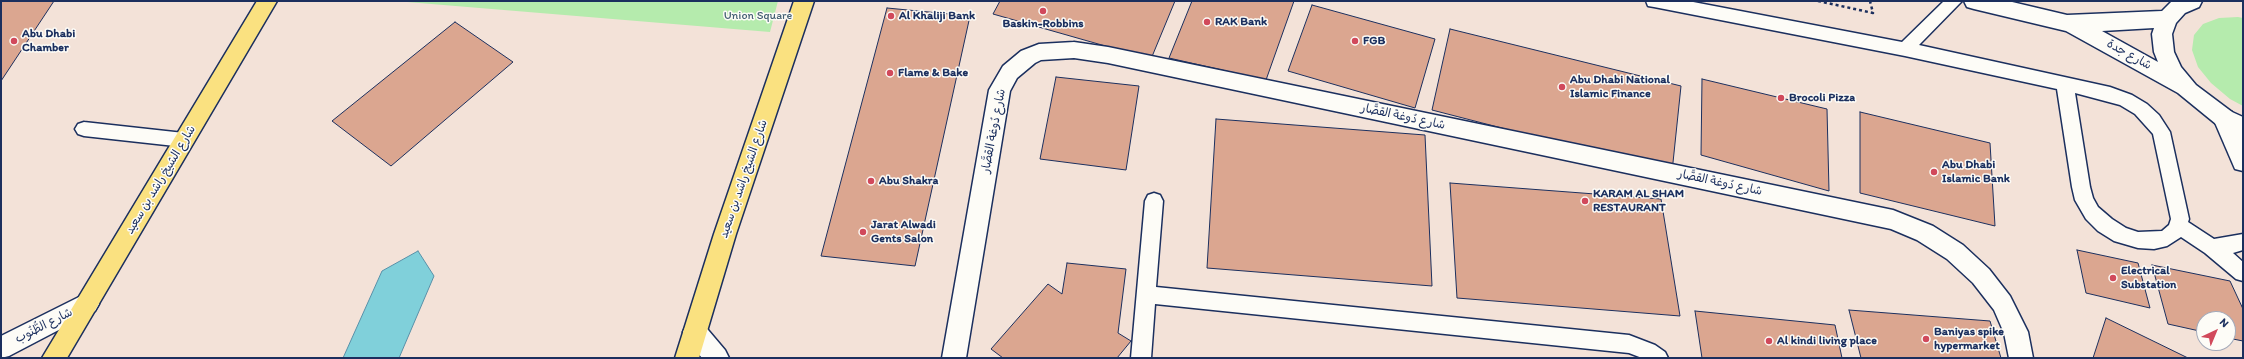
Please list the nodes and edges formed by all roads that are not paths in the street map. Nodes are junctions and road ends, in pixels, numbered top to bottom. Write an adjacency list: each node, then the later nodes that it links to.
1 (804, 1): 23 (main road, شارع الشيخ راشد بن سعيد)
2 (1654, 1): 9 (lane)
3 (1954, 1): 9 (lane)
4 (1974, 1): 8 (street, شارع جدة)
5 (2192, 1): 7 (street)
6 (263, 4): 14 (main road, شارع الشيخ راشد بن سعيد)
7 (2167, 19): 8 (street, شارع جدة); 11 (street)
8 (2067, 23): 11 (street, شارع جدة)
9 (1905, 49): 10 (lane)
10 (2065, 84): 17 (lane); 17 (lane)
11 (2189, 91): 12 (street)
12 (2234, 123): 15 (street)
13 (84, 129): 14 (lane)
14 (184, 140): 22 (main road, شارع الشيخ راشد بن سعيد)
15 (2243, 162)
16 (1154, 201): 21 (lane)
17 (2179, 226): 19 (lane)
18 (2243, 242): 19 (lane)
19 (2212, 247): 20 (lane)
20 (2243, 273)
21 (1147, 295): 29 (lane); 30 (lane)
22 (87, 304): 24 (street, شارع الطُّنُوب); 25 (main road, شارع الشيخ راشد بن سعيد)
23 (696, 332): 26 (main road, شارع الشيخ راشد بن سعيد); 27 (street)
24 (1, 348)
25 (54, 358)
26 (687, 358)
27 (717, 358)
28 (954, 358): 31 (street, شارع دُوغة القصَّار)
29 (1142, 358)
30 (1658, 358)
31 (2021, 358)

